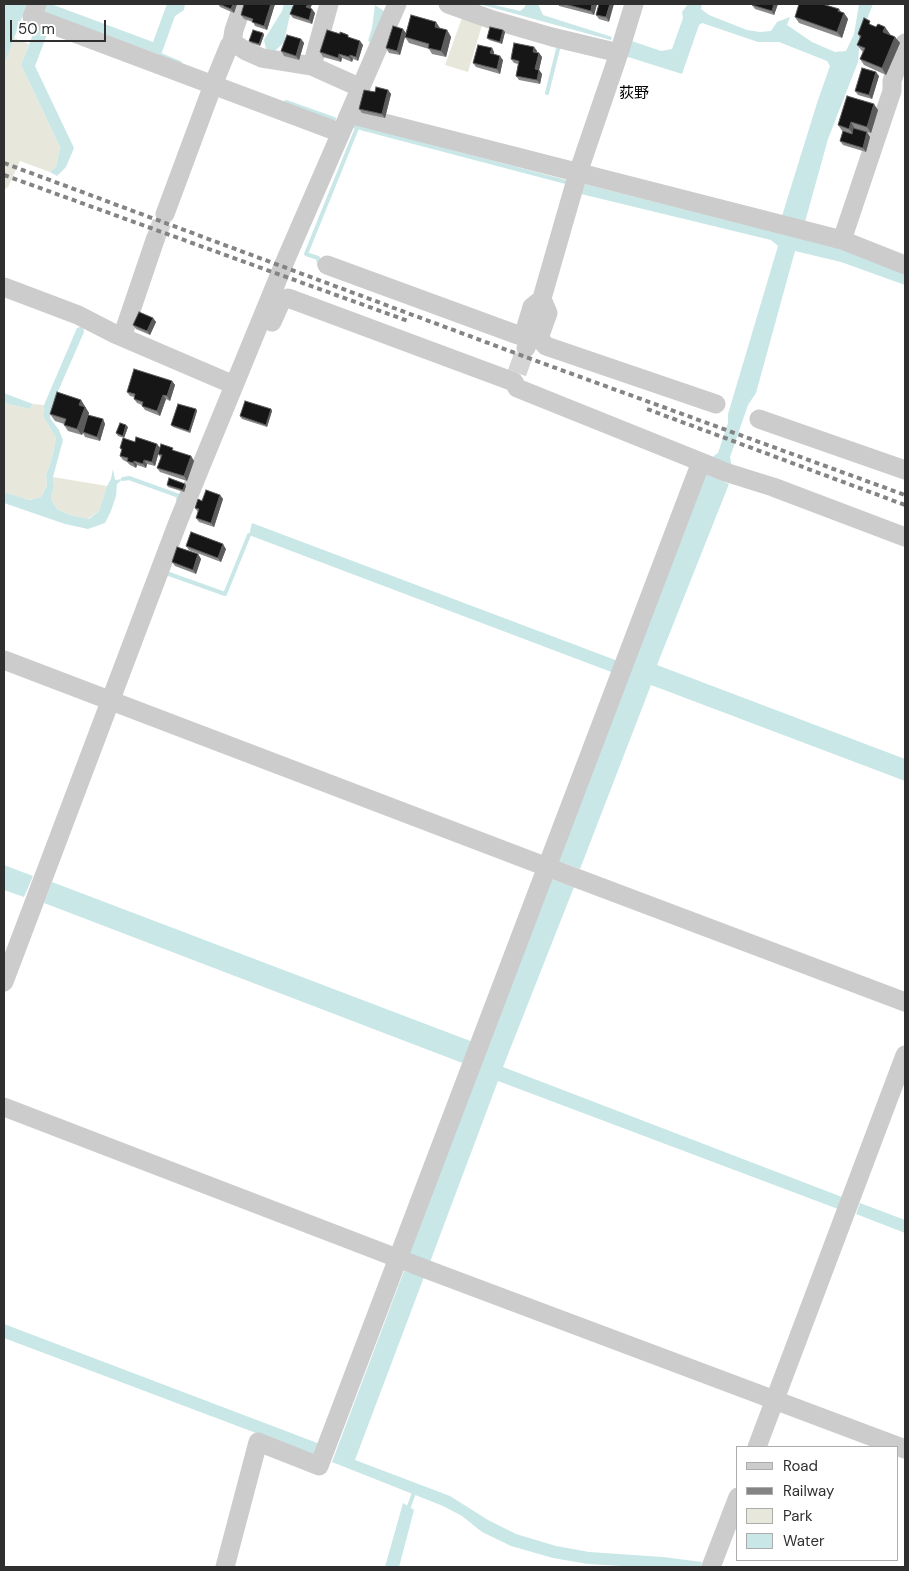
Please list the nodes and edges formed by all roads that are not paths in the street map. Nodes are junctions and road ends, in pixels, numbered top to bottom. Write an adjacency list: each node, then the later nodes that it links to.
1 (37, 4): 11 (street)
2 (243, 4): 7 (street)
3 (330, 4): 10 (street)
4 (448, 4): 9 (street)
5 (634, 4): 9 (street)
6 (391, 6): 12 (street)
7 (232, 42): 10 (street); 11 (street)
8 (905, 42): 13 (street)
9 (619, 52): 16 (street)
10 (312, 66): 12 (street)
11 (213, 85): 15 (street); 17 (street)
12 (361, 88): 14 (street)
13 (899, 93): 19 (street)
14 (349, 114): 15 (street); 16 (street)
15 (341, 133): 26 (street)
16 (578, 173): 19 (street); 23 (street)
17 (165, 214)
18 (155, 240): 24 (street)
19 (842, 240): 20 (street)
20 (905, 264)
21 (327, 265): 23 (street)
22 (4, 287): 24 (street)
23 (542, 299): 25 (street); 27 (street)
24 (122, 336): 26 (street)
25 (526, 348)
26 (237, 378): 29 (street); 33 (street)
27 (716, 404)
28 (759, 419): 30 (street)
29 (713, 467): 31 (street); 34 (street)
30 (905, 470)
31 (905, 538)
32 (4, 660): 33 (street)
33 (112, 701): 34 (street); 35 (street)
34 (547, 867): 36 (street); 39 (street)
35 (4, 982)
36 (905, 1002)
37 (905, 1054): 40 (street)
38 (4, 1107): 39 (street)
39 (410, 1263): 40 (street); 45 (street)
40 (775, 1399): 41 (street); 42 (street)
41 (757, 1446)
42 (897, 1446)
43 (736, 1502): 44 (street)
44 (712, 1566)
45 (225, 1567)

